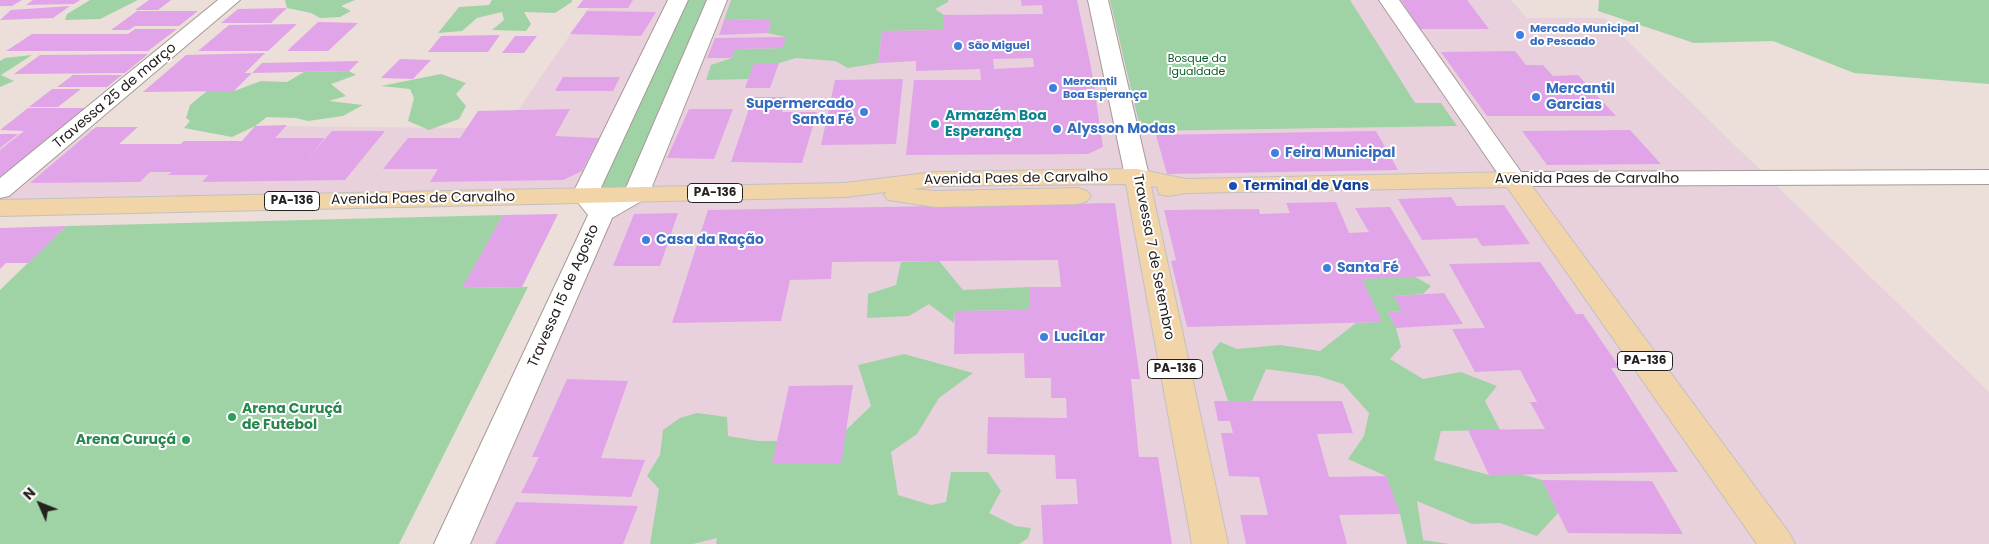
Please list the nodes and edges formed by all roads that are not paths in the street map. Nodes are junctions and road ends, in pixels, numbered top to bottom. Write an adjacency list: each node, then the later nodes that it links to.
1 (230, 0): 9 (street, Travessa 25 de março)
2 (678, 0): 11 (street, Travessa 15 de Agosto)
3 (717, 0): 10 (street)
4 (1098, 0): 8 (street, Travessa 7 de Setembro)
5 (1389, 0): 7 (street)
6 (1989, 177): 7 (street, Avenida Paes de Carvalho)
7 (1514, 179): 8 (main road, Avenida Paes de Carvalho / PA-136); 15 (main road, PA-136)
8 (1138, 186): 10 (main road, Avenida Paes de Carvalho / PA-136); 14 (main road, Travessa 7 de Setembro / PA-136)
9 (0, 191)
10 (636, 194): 11 (street)
11 (593, 204): 12 (main road, Avenida Paes de Carvalho / PA-136); 13 (street, Travessa 15 de Agosto)
12 (0, 208)
13 (452, 544)
14 (1210, 544)
15 (1776, 544)

